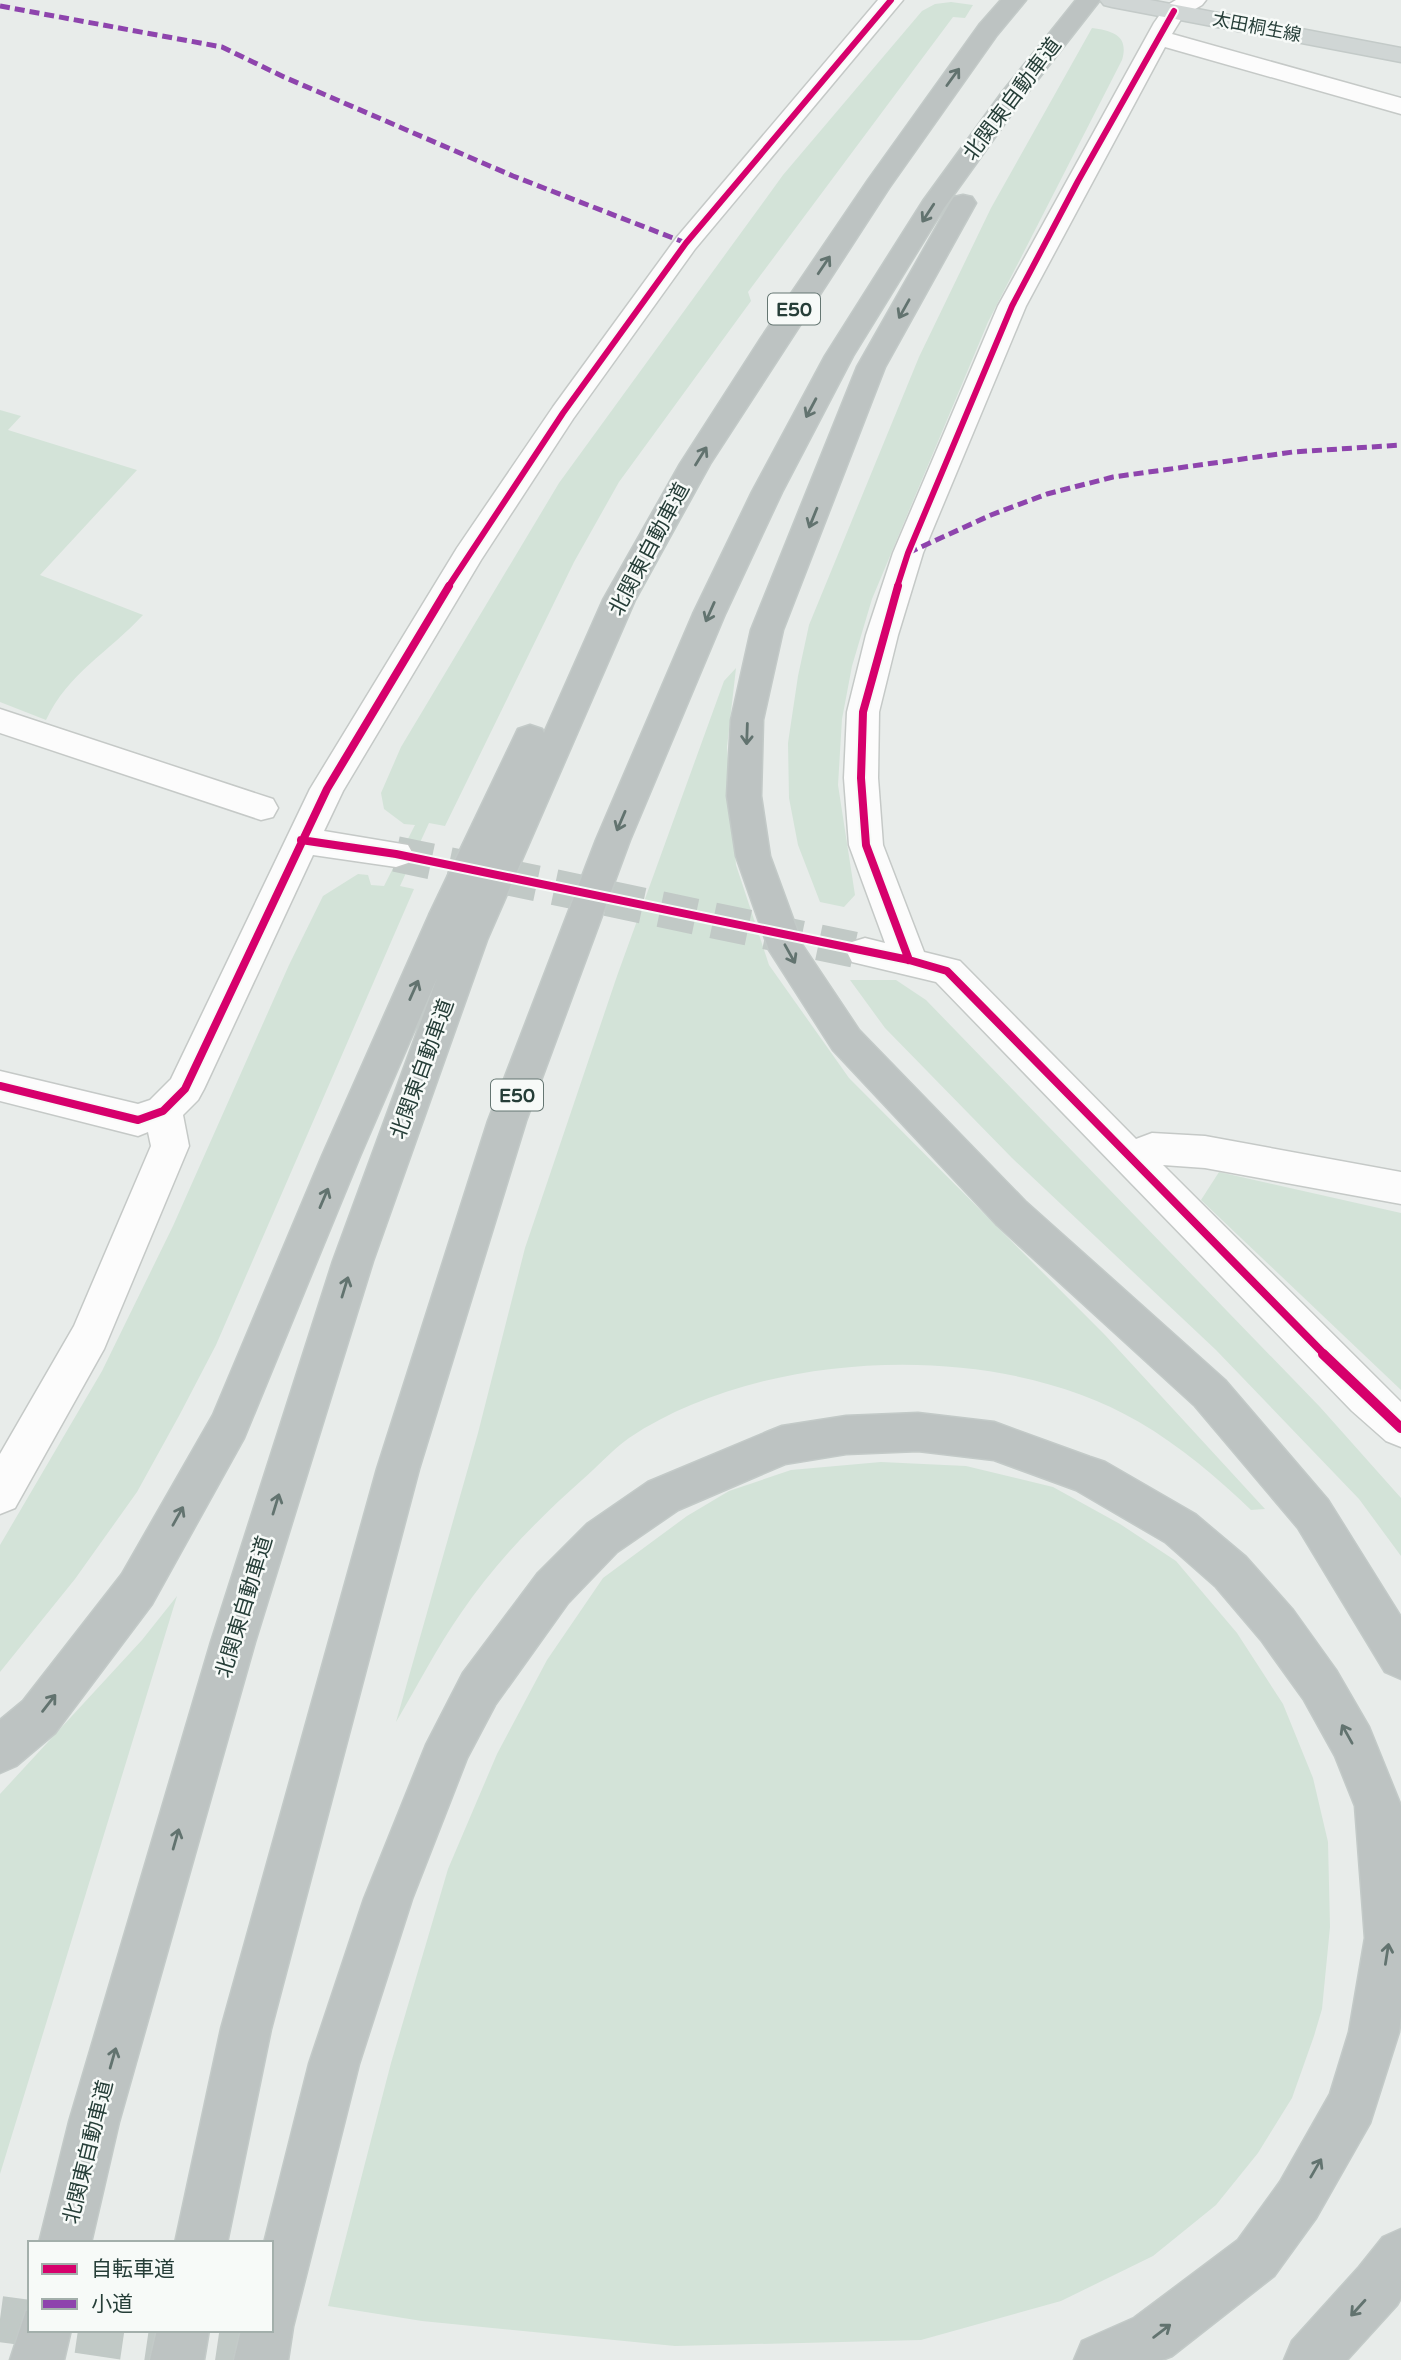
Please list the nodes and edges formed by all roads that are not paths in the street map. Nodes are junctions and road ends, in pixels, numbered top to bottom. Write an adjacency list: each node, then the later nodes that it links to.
1 (891, 0): 13 (street)
2 (1014, 0): 10 (highway, 北関東自動車道 / E50, one-way to 2)
3 (1088, 0): 8 (highway, 北関東自動車道 / E50)
4 (1112, 0): 5 (main road, 太田桐生線)
5 (1184, 6): 6 (street); 7 (main road, 太田桐生線)
6 (1158, 37): 9 (street); 16 (street)
7 (1401, 55)
8 (1012, 96): 23 (highway, one-way to 23); 26 (highway, 北関東自動車道 / E50, one-way to 26)
9 (1401, 106)
10 (619, 600): 24 (highway, one-way to 10); 25 (highway, 北関東自動車道 / E50, one-way to 10)
11 (0, 720): 12 (street)
12 (261, 808)
13 (301, 840): 14 (street); 18 (street)
14 (396, 854)
15 (865, 952): 16 (street)
16 (909, 960): 19 (street)
17 (0, 1086): 18 (street)
18 (163, 1111): 22 (street)
19 (1130, 1157): 20 (street); 21 (street)
20 (1401, 1188)
21 (1401, 1428)
22 (0, 1494)
23 (1401, 1657)
24 (0, 1750)
25 (65, 2241)
26 (201, 2241)
27 (1401, 2255): 36 (highway, one-way to 36)
28 (273, 2309): 35 (highway, one-way to 28)
29 (44, 2332): 32 (highway)
30 (183, 2332): 33 (highway)
31 (268, 2332): 34 (highway)
32 (37, 2360)
33 (177, 2360)
34 (261, 2360)
35 (1101, 2360)
36 (1311, 2360)

